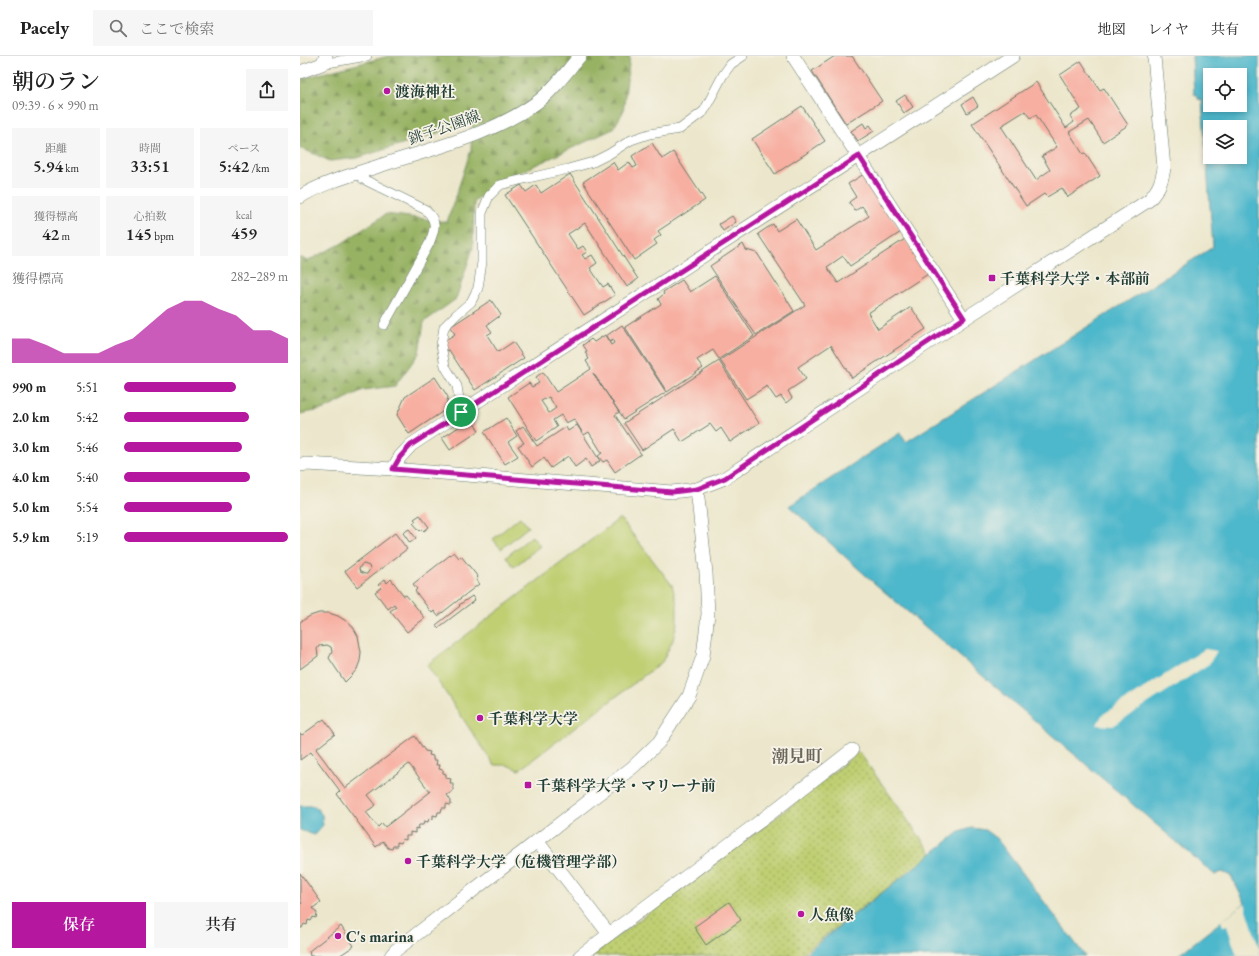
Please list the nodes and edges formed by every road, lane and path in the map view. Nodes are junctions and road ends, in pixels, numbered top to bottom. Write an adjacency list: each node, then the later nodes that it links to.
1 (367, 56): 7 (street)
2 (580, 56): 10 (street, 銚子公園線)
3 (742, 56): 14 (street)
4 (794, 56): 9 (street)
5 (1013, 56): 9 (street)
6 (1154, 56): 12 (street)
7 (324, 60): 8 (street)
8 (300, 72)
9 (859, 156): 12 (street); 14 (street)
10 (358, 173): 11 (street, 銚子公園線); 13 (street)
11 (300, 197)
12 (964, 318): 17 (street)
13 (384, 325)
14 (461, 412): 16 (street)
15 (300, 465): 16 (street)
16 (393, 469): 17 (street)
17 (697, 489): 19 (street)
18 (852, 750): 20 (street)
19 (537, 841): 20 (street); 21 (street)
20 (609, 934): 22 (street)
21 (391, 956)
22 (580, 956)

